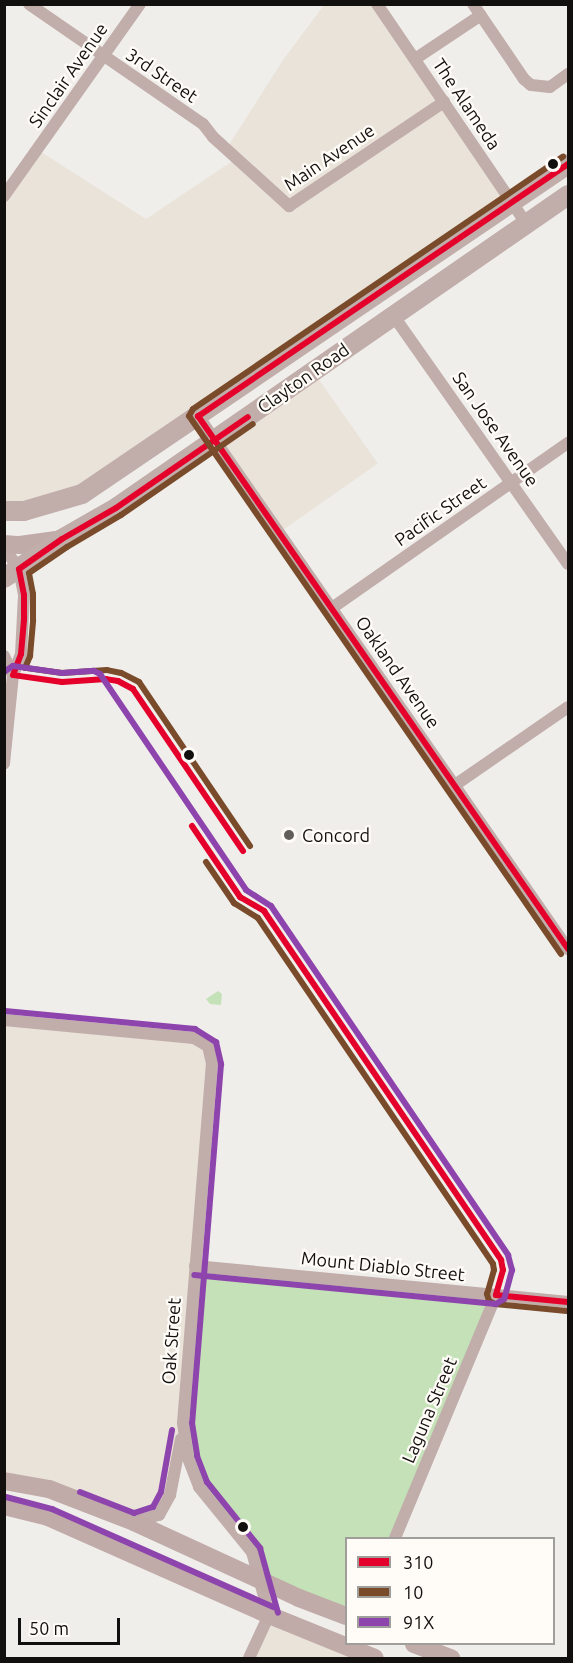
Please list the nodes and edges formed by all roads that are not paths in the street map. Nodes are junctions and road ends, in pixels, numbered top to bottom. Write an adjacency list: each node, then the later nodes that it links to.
1 (29, 4): 6 (street, 3rd Street)
2 (140, 4): 6 (street, Sinclair Avenue)
3 (378, 4): 7 (street, The Alameda)
4 (473, 4): 5 (street)
5 (481, 15): 7 (street); 8 (street)
6 (103, 56): 10 (street, 3rd Street); 12 (street, Sinclair Avenue)
7 (415, 59): 9 (street, The Alameda)
8 (568, 74)
9 (444, 102): 10 (street, Main Avenue); 14 (street, The Alameda)
10 (213, 137)
11 (568, 164): 14 (main road, Clayton Road)
12 (6, 189)
13 (568, 195): 15 (main road, Clayton Road)
14 (512, 202): 15 (street, The Alameda); 17 (main road, Clayton Road)
15 (526, 223): 16 (main road, Clayton Road)
16 (393, 315): 18 (main road, Clayton Road); 20 (street, San Jose Avenue)
17 (198, 416): 18 (street, Oakland Avenue); 21 (main road, Clayton Road)
18 (215, 440): 22 (main road, Clayton Road); 26 (street, Oakland Avenue)
19 (568, 443): 20 (street, Pacific Street)
20 (513, 482): 24 (street, San Jose Avenue); 26 (street, Pacific Street)
21 (4, 511)
22 (62, 539): 23 (main road); 25 (main road, Clayton Road)
23 (4, 546): 25 (street)
24 (568, 564)
25 (12, 574): 28 (street)
26 (332, 608): 31 (street, Oakland Avenue)
27 (4, 656): 28 (street)
28 (13, 675): 30 (street)
29 (568, 707): 31 (street)
30 (4, 764)
31 (455, 785): 32 (street, Oakland Avenue)
32 (568, 949)
33 (4, 1020): 34 (street, Oak Street)
34 (195, 1266): 35 (street, Mount Diablo Street); 37 (street, Oak Street)
35 (496, 1295): 36 (street, Mount Diablo Street); 41 (street, Laguna Street)
36 (568, 1302)
37 (183, 1423): 40 (street); 42 (street, Oak Street)
38 (4, 1481): 40 (main road)
39 (4, 1506): 43 (main road)
40 (134, 1522): 42 (main road)
41 (396, 1537)
42 (259, 1579): 43 (street, Oak Street); 44 (main road)
43 (269, 1615): 46 (street); 47 (main road)
44 (345, 1616)
45 (416, 1645): 48 (main road)
46 (249, 1659)
47 (375, 1659)
48 (451, 1659)

